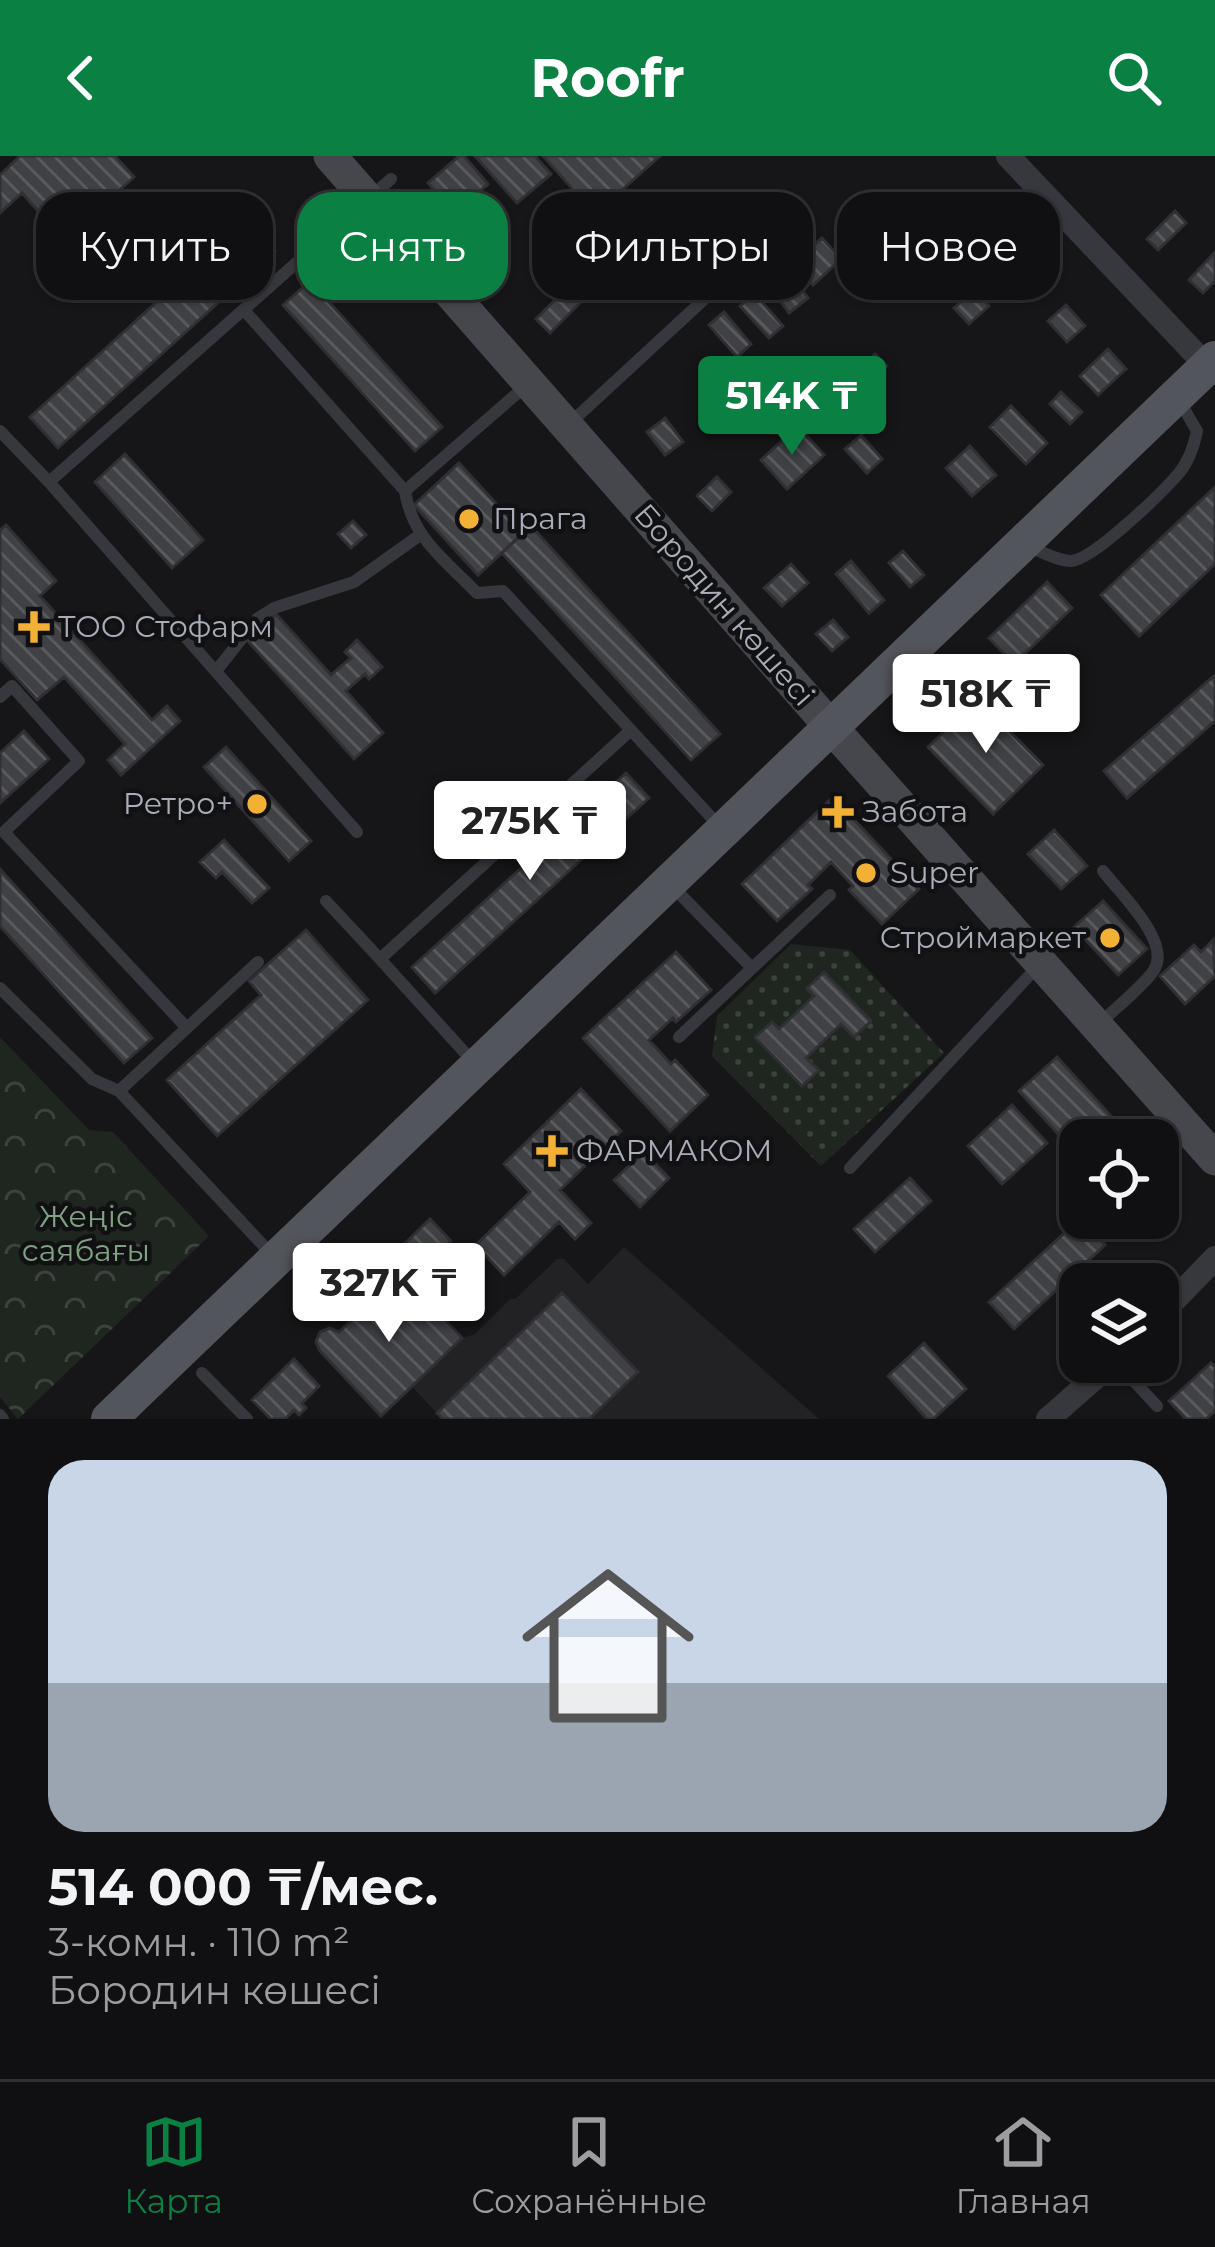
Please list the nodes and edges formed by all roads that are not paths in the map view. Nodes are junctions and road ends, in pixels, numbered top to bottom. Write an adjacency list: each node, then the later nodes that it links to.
1 (1008, 156): 6 (street)
2 (339, 159): 3 (street, Бородин көшесі)
3 (380, 189): 5 (lane); 7 (street, Бородин көшесі)
4 (703, 300): 9 (lane)
5 (244, 310): 11 (lane); 12 (lane)
6 (1211, 362): 8 (main road)
7 (529, 383): 9 (street, Бородин көшесі); 12 (lane)
8 (1176, 396): 14 (main road); 14 (lane)
9 (567, 426): 17 (street, Бородин көшесі)
10 (0, 431): 11 (lane)
11 (50, 482): 15 (lane)
12 (405, 491): 13 (lane)
13 (420, 535): 15 (lane); 18 (lane)
14 (1022, 544): 17 (main road)
15 (216, 671): 20 (lane)
16 (0, 697): 31 (lane)
17 (831, 727): 19 (main road); 27 (street, Бородин көшесі)
18 (631, 730): 19 (lane); 25 (lane)
19 (722, 830): 22 (main road)
20 (357, 832)
21 (1103, 871): 30 (lane)
22 (668, 881): 28 (lane); 33 (main road)
23 (830, 895): 28 (lane)
24 (326, 901): 25 (lane)
25 (380, 959): 33 (lane)
26 (257, 962): 31 (lane)
27 (1041, 963): 30 (street, Бородин көшесі); 36 (lane)
28 (752, 968): 32 (lane)
29 (0, 988): 34 (lane)
30 (1097, 1026): 35 (street, Бородин көшесі)
31 (187, 1028): 34 (lane)
32 (679, 1037)
33 (476, 1066): 38 (main road)
34 (119, 1091): 38 (lane)
35 (1215, 1159)
36 (850, 1168)
37 (1215, 1258): 39 (street)
38 (276, 1259): 44 (main road)
39 (1179, 1295)
40 (202, 1372): 45 (lane)
41 (1090, 1383): 46 (street)
42 (1135, 1383): 43 (lane)
43 (1157, 1406)
44 (109, 1419)
45 (247, 1419)
46 (1048, 1419)

